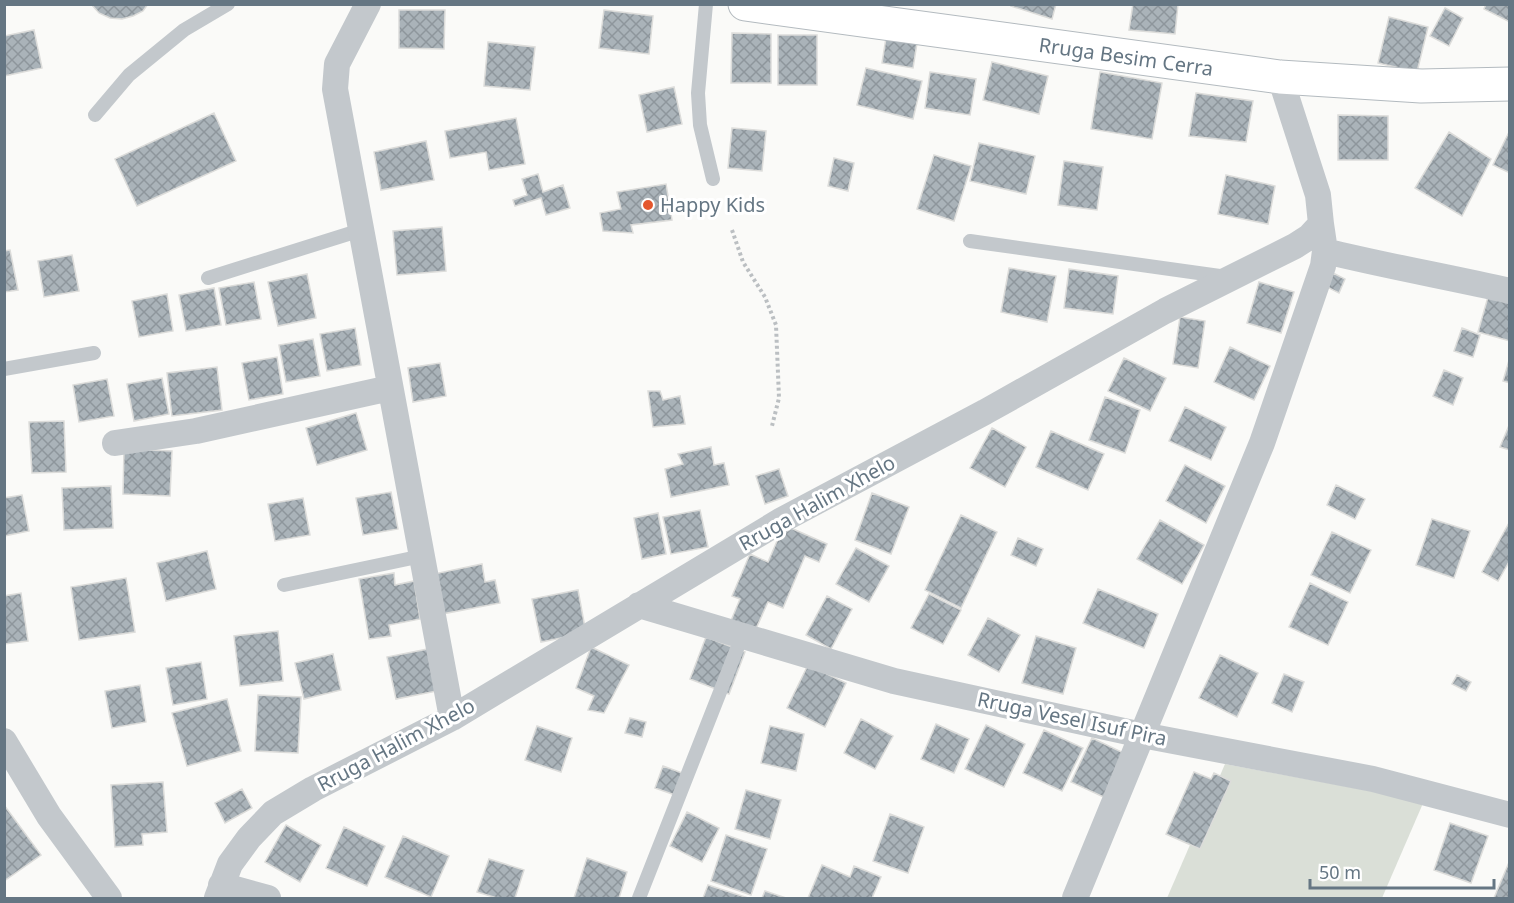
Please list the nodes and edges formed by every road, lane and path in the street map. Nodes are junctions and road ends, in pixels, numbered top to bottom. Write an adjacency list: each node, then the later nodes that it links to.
1 (228, 4): 8 (lane)
2 (368, 4): 11 (street)
3 (706, 4): 9 (lane)
4 (745, 4): 5 (street, Rruga Besim Cerra)
5 (833, 10): 6 (street, Rruga Besim Cerra)
6 (1280, 77): 7 (street, Rruga Besim Cerra); 10 (street)
7 (1509, 84)
8 (95, 115)
9 (713, 179)
10 (1322, 224): 14 (street); 16 (street, Rruga Halim Xhelo)
11 (361, 230): 15 (lane); 20 (street)
12 (732, 231): 21 (path)
13 (970, 240): 16 (lane)
14 (1325, 251): 17 (street); 28 (street)
15 (208, 278)
16 (1232, 278): 25 (street, Rruga Halim Xhelo)
17 (1509, 291)
18 (93, 353): 19 (lane)
19 (4, 369)
20 (390, 388): 22 (street); 23 (street)
21 (772, 426)
22 (115, 443)
23 (422, 556): 24 (lane); 27 (street)
24 (284, 585)
25 (639, 605): 26 (street, Rruga Vesel Isuf Pira); 27 (street, Rruga Halim Xhelo)
26 (742, 636): 28 (street, Rruga Vesel Isuf Pira); 34 (lane)
27 (452, 718): 31 (street, Rruga Halim Xhelo)
28 (1142, 735): 30 (street, Rruga Vesel Isuf Pira); 35 (street)
29 (4, 741): 32 (street)
30 (1509, 816)
31 (219, 892): 33 (street)
32 (109, 898)
33 (268, 898)
34 (639, 898)
35 (1075, 898)

